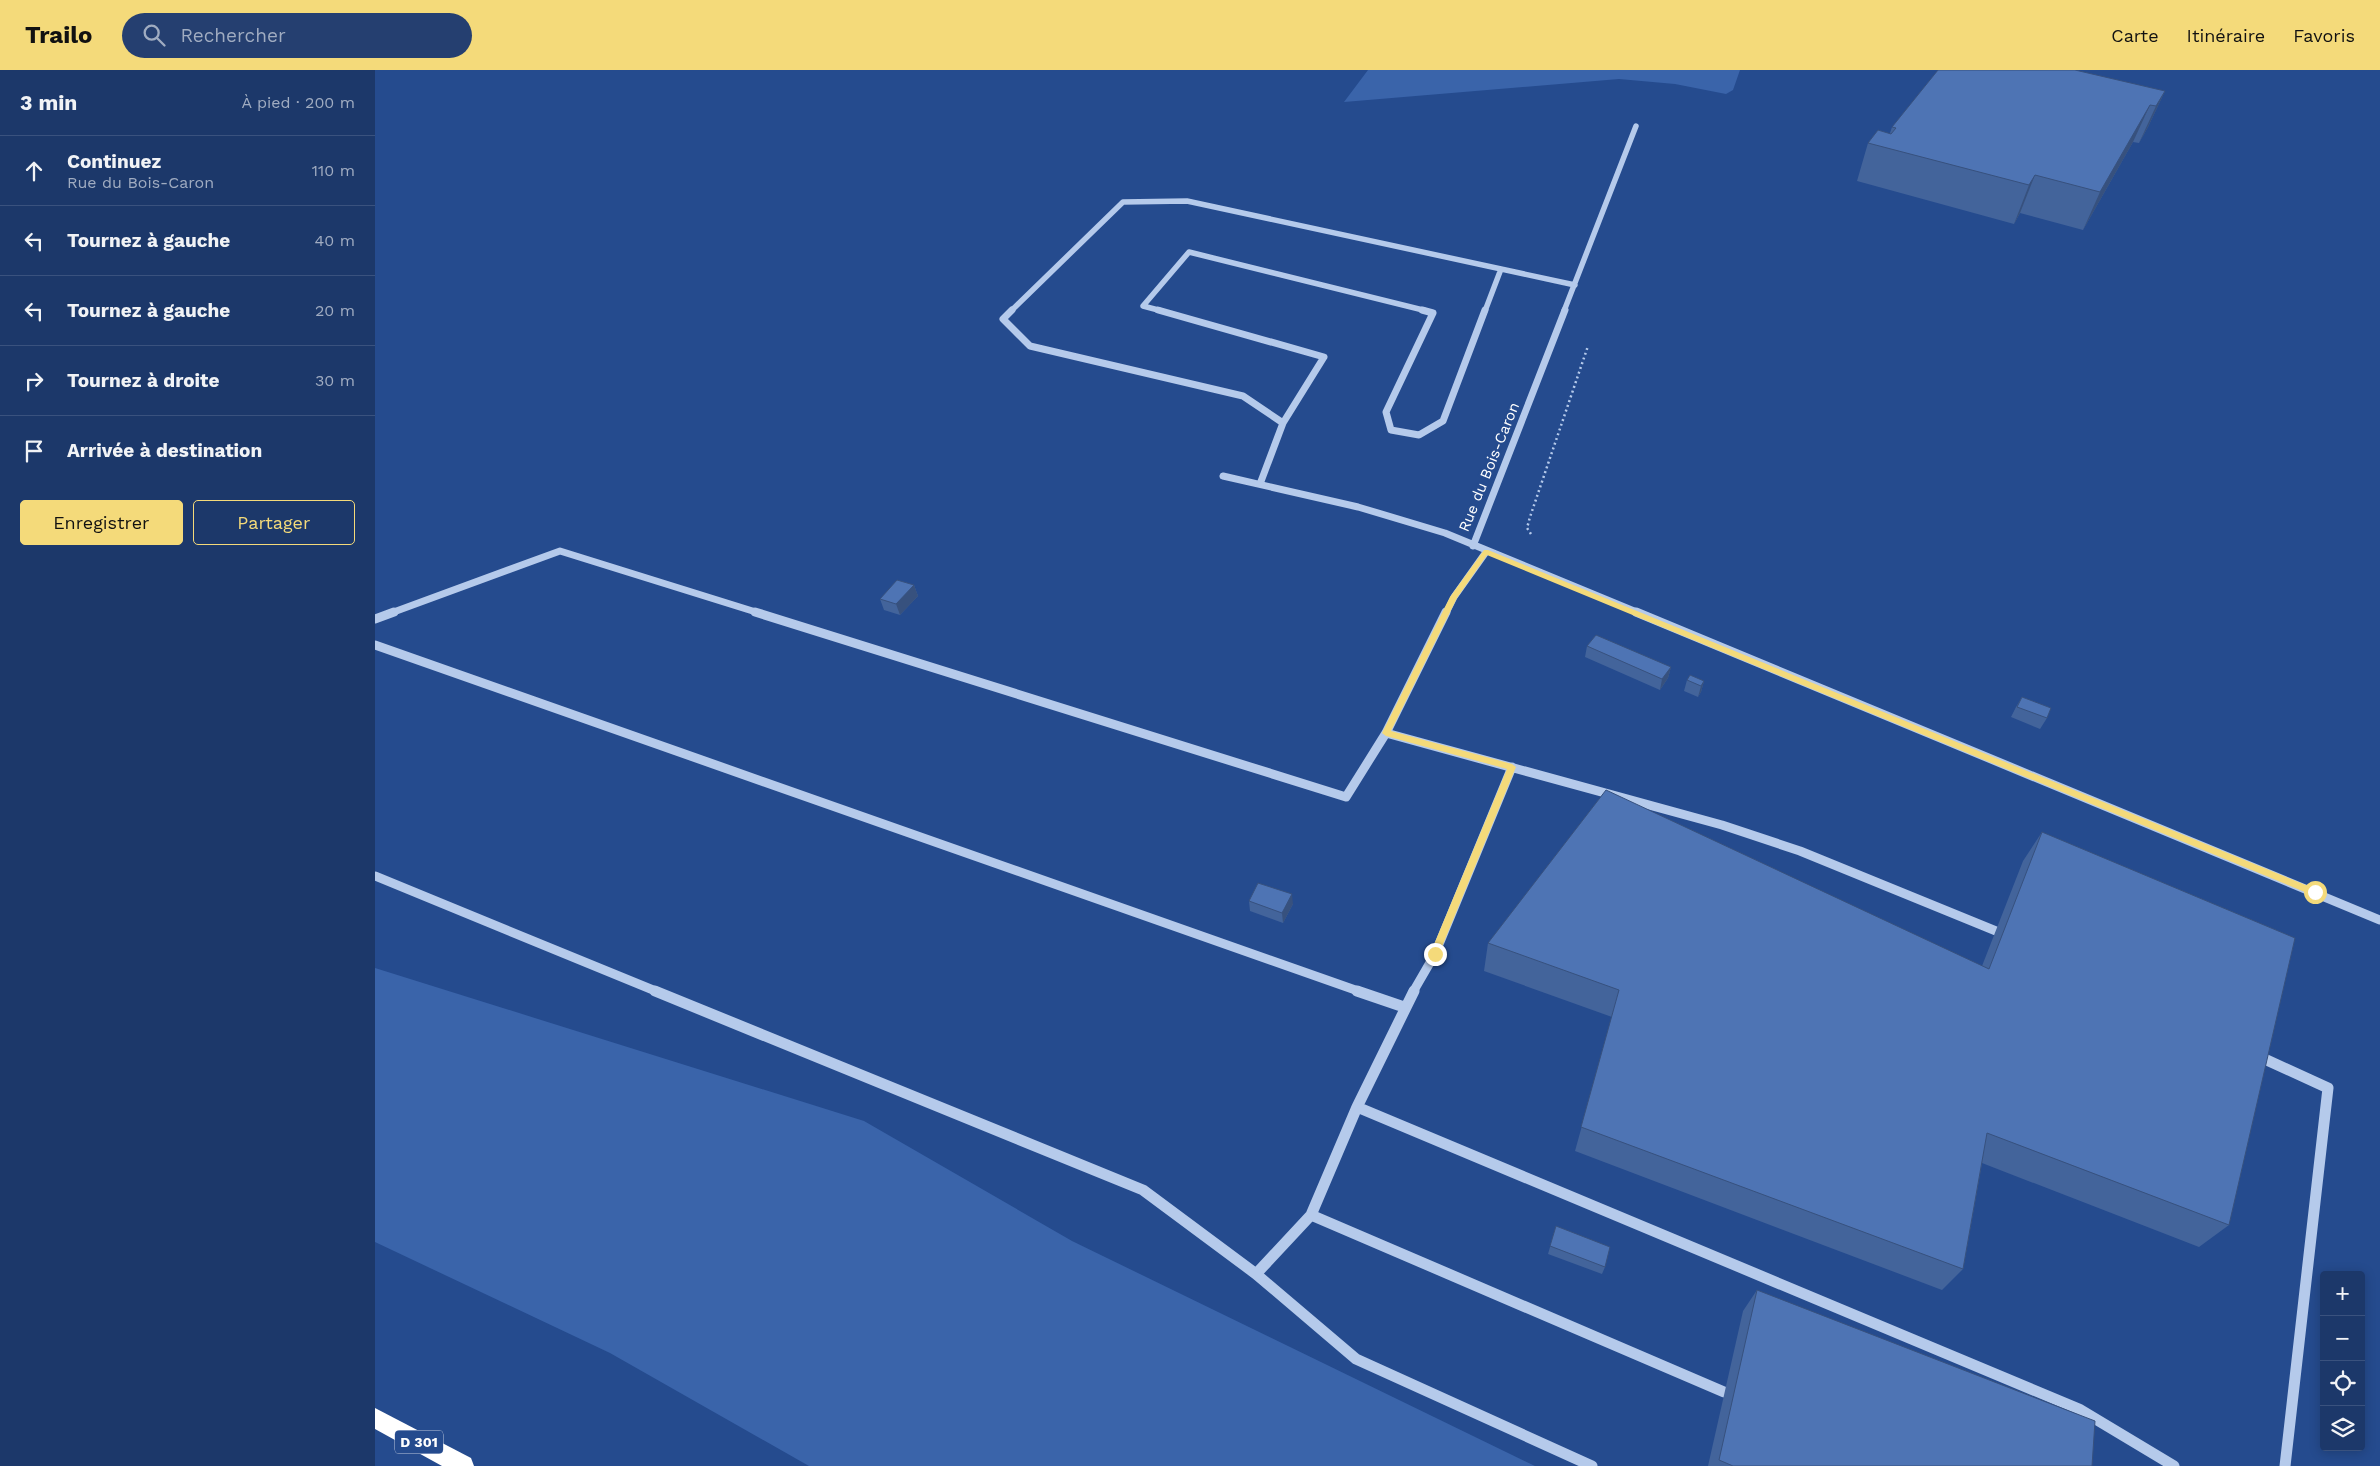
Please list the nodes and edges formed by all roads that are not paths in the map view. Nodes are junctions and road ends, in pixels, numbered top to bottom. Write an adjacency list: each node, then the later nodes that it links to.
1 (1636, 126): 3 (street, Rue du Bois-Caron)
2 (1501, 269): 3 (street); 4 (street); 4 (street)
3 (1575, 285): 7 (street, Rue du Bois-Caron)
4 (1283, 423): 6 (street)
5 (1223, 476): 6 (street)
6 (1260, 484): 7 (street)
7 (1473, 546): 8 (street, Rue du Bois-Caron)
8 (1486, 552): 11 (street); 14 (street, Rue du Bois-Caron)
9 (375, 619): 11 (street)
10 (375, 645): 16 (street)
11 (1386, 733): 12 (street)
12 (1512, 767): 15 (street); 16 (street)
13 (375, 876): 21 (street)
14 (2380, 920)
15 (1996, 931)
16 (1404, 1007): 19 (street)
17 (2246, 1051): 18 (lane)
18 (2328, 1088): 27 (street)
19 (1357, 1107): 20 (street); 26 (street)
20 (1311, 1215): 21 (street); 22 (street)
21 (1256, 1274): 25 (street)
22 (1724, 1392)
23 (375, 1418): 24 (highway, D 301)
24 (463, 1466)
25 (1592, 1466)
26 (2174, 1466)
27 (2285, 1466)

